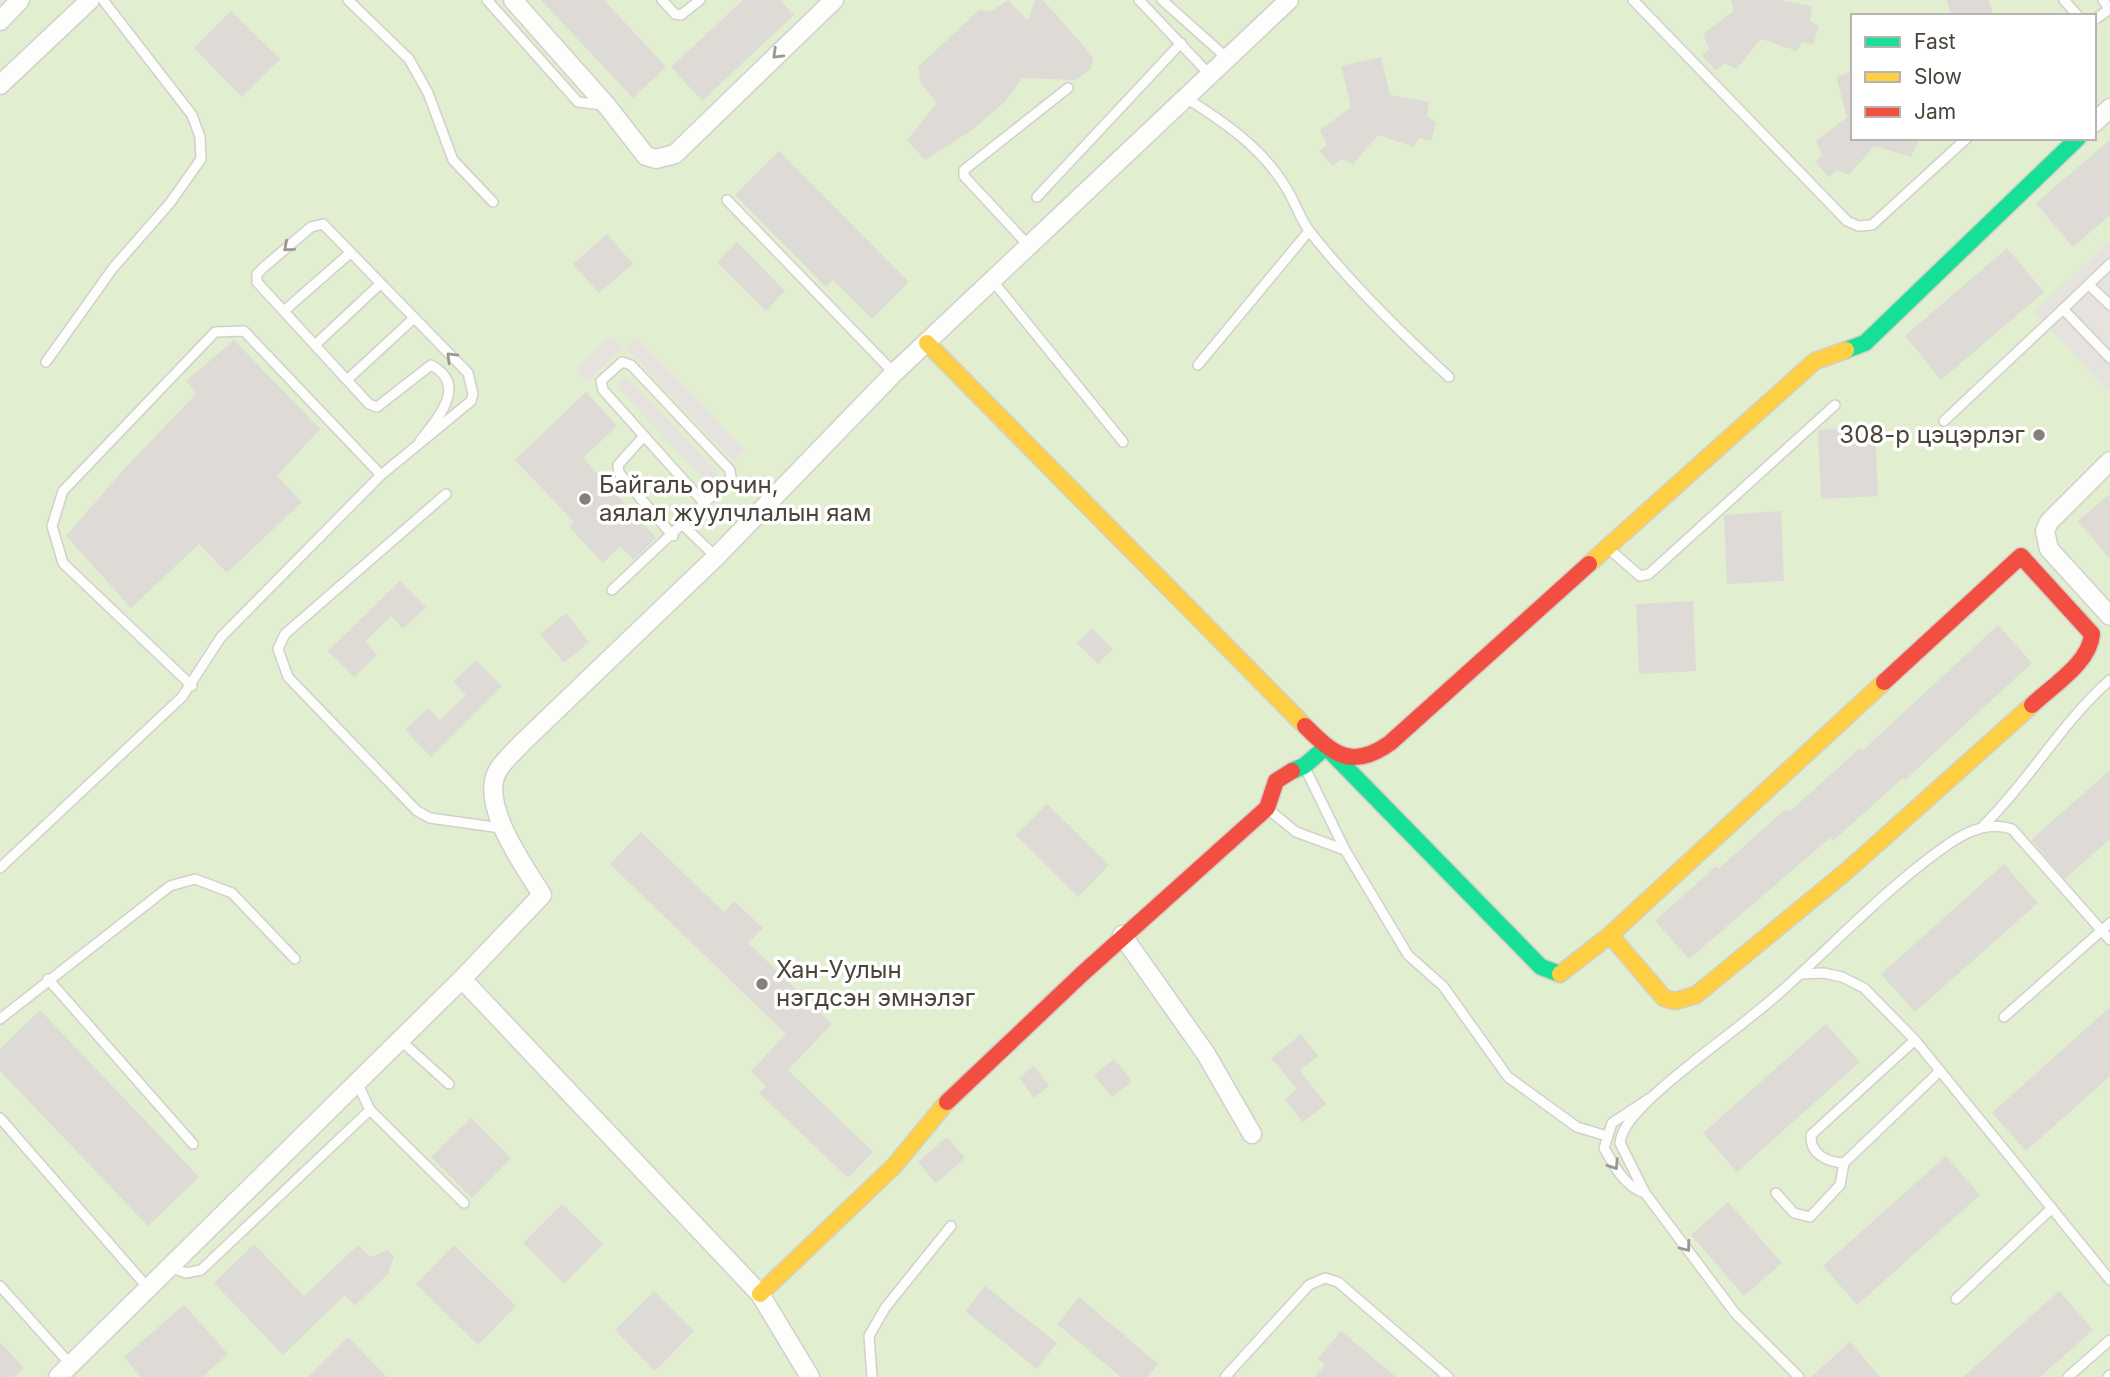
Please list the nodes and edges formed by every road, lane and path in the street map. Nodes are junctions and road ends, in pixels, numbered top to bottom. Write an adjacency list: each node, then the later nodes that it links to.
1 (20, 0): 18 (street)
2 (90, 0): 22 (street)
3 (103, 0): 47 (lane)
4 (348, 0): 32 (lane)
5 (487, 0): 25 (lane)
6 (513, 0): 25 (street)
7 (662, 0): 8 (lane)
8 (699, 0)
9 (1139, 0): 19 (lane)
10 (1162, 0): 20 (lane)
11 (1289, 0): 20 (street)
12 (1633, 0): 28 (lane)
13 (2064, 0): 17 (lane)
14 (2104, 0): 16 (lane)
15 (827, 2): 25 (street, one-way to 25)
16 (2110, 9)
17 (2076, 14)
18 (0, 21)
19 (1181, 43): 21 (lane); 30 (lane)
20 (1227, 58): 21 (street)
21 (1210, 75): 24 (street)
22 (0, 85)
23 (1068, 88): 34 (lane)
24 (1186, 98): 33 (lane); 34 (street)
25 (607, 106)
26 (2110, 108): 27 (street)
27 (2096, 121)
28 (1965, 140)
29 (2076, 140): 63 (street)
30 (1037, 197)
31 (727, 200): 49 (lane)
32 (493, 202)
33 (1309, 232): 48 (lane); 50 (lane)
34 (1029, 246): 37 (street)
35 (350, 253): 38 (lane); 42 (lane); 42 (lane, one-way to 42)
36 (2110, 264): 39 (lane)
37 (992, 281): 44 (street); 56 (lane)
38 (379, 285): 43 (lane); 45 (lane)
39 (2089, 285): 40 (lane); 41 (lane)
40 (2110, 305)
41 (2063, 309): 46 (lane); 53 (lane)
42 (284, 311): 45 (lane)
43 (413, 319): 51 (lane); 55 (lane, one-way to 43)
44 (927, 343): 49 (street); 69 (street)
45 (315, 345): 51 (lane)
46 (2110, 358)
47 (46, 362)
48 (1198, 365)
49 (894, 373): 64 (street)
50 (1448, 377)
51 (347, 380): 55 (lane)
52 (1835, 405): 63 (lane)
53 (1944, 421)
54 (644, 436): 60 (lane); 60 (lane); 62 (lane)
55 (420, 441): 58 (lane)
56 (1123, 442)
57 (2110, 461): 66 (street)
58 (381, 475): 68 (lane); 68 (lane)
59 (446, 494): 73 (lane)
60 (705, 504): 61 (lane)
61 (684, 526): 62 (lane); 64 (lane)
62 (673, 536): 65 (lane)
63 (1608, 548): 69 (street)
64 (716, 557): 73 (street)
65 (612, 590)
66 (2110, 616)
67 (2110, 680): 72 (lane)
68 (192, 686): 75 (lane)
69 (1326, 747): 70 (street); 79 (street)
70 (1304, 766): 71 (street); 74 (lane)
71 (1267, 808): 74 (lane); 78 (street)
72 (1983, 827): 77 (lane); 82 (lane)
73 (501, 828): 84 (street)
74 (1345, 850): 96 (lane)
75 (0, 868)
76 (2110, 923): 77 (lane)
77 (2102, 931): 80 (lane); 85 (lane)
78 (1122, 935): 95 (street); 108 (street)
79 (1610, 935): 79 (street)
80 (2110, 940)
81 (295, 959): 83 (lane)
82 (1800, 974): 88 (lane); 92 (lane)
83 (48, 979): 86 (lane); 97 (lane)
84 (462, 979): 87 (street); 108 (street)
85 (2004, 1017)
86 (0, 1019)
87 (400, 1040): 90 (street); 91 (lane)
88 (1915, 1040): 89 (lane); 98 (lane)
89 (1940, 1070): 98 (lane); 102 (lane)
90 (357, 1082): 93 (lane); 104 (street)
91 (449, 1084)
92 (1651, 1098): 96 (lane); 99 (lane)
93 (370, 1110): 101 (lane); 104 (lane)
94 (0, 1118): 107 (lane)
95 (1252, 1134)
96 (1607, 1136): 99 (lane, one-way to 99)
97 (193, 1144)
98 (1844, 1163): 100 (lane)
99 (1645, 1193): 116 (lane, one-way to 116)
100 (1776, 1193)
101 (464, 1203)
102 (2052, 1208): 105 (lane); 109 (lane)
103 (951, 1226): 113 (lane)
104 (169, 1267): 107 (street)
105 (2110, 1280)
106 (0, 1286): 111 (lane)
107 (148, 1288): 111 (street)
108 (760, 1294): 112 (street)
109 (1956, 1299)
110 (2110, 1340): 117 (lane)
111 (70, 1373)
112 (810, 1377)
113 (872, 1377)
114 (1225, 1377): 115 (lane)
115 (1448, 1377)
116 (1799, 1377)
117 (2068, 1377)

